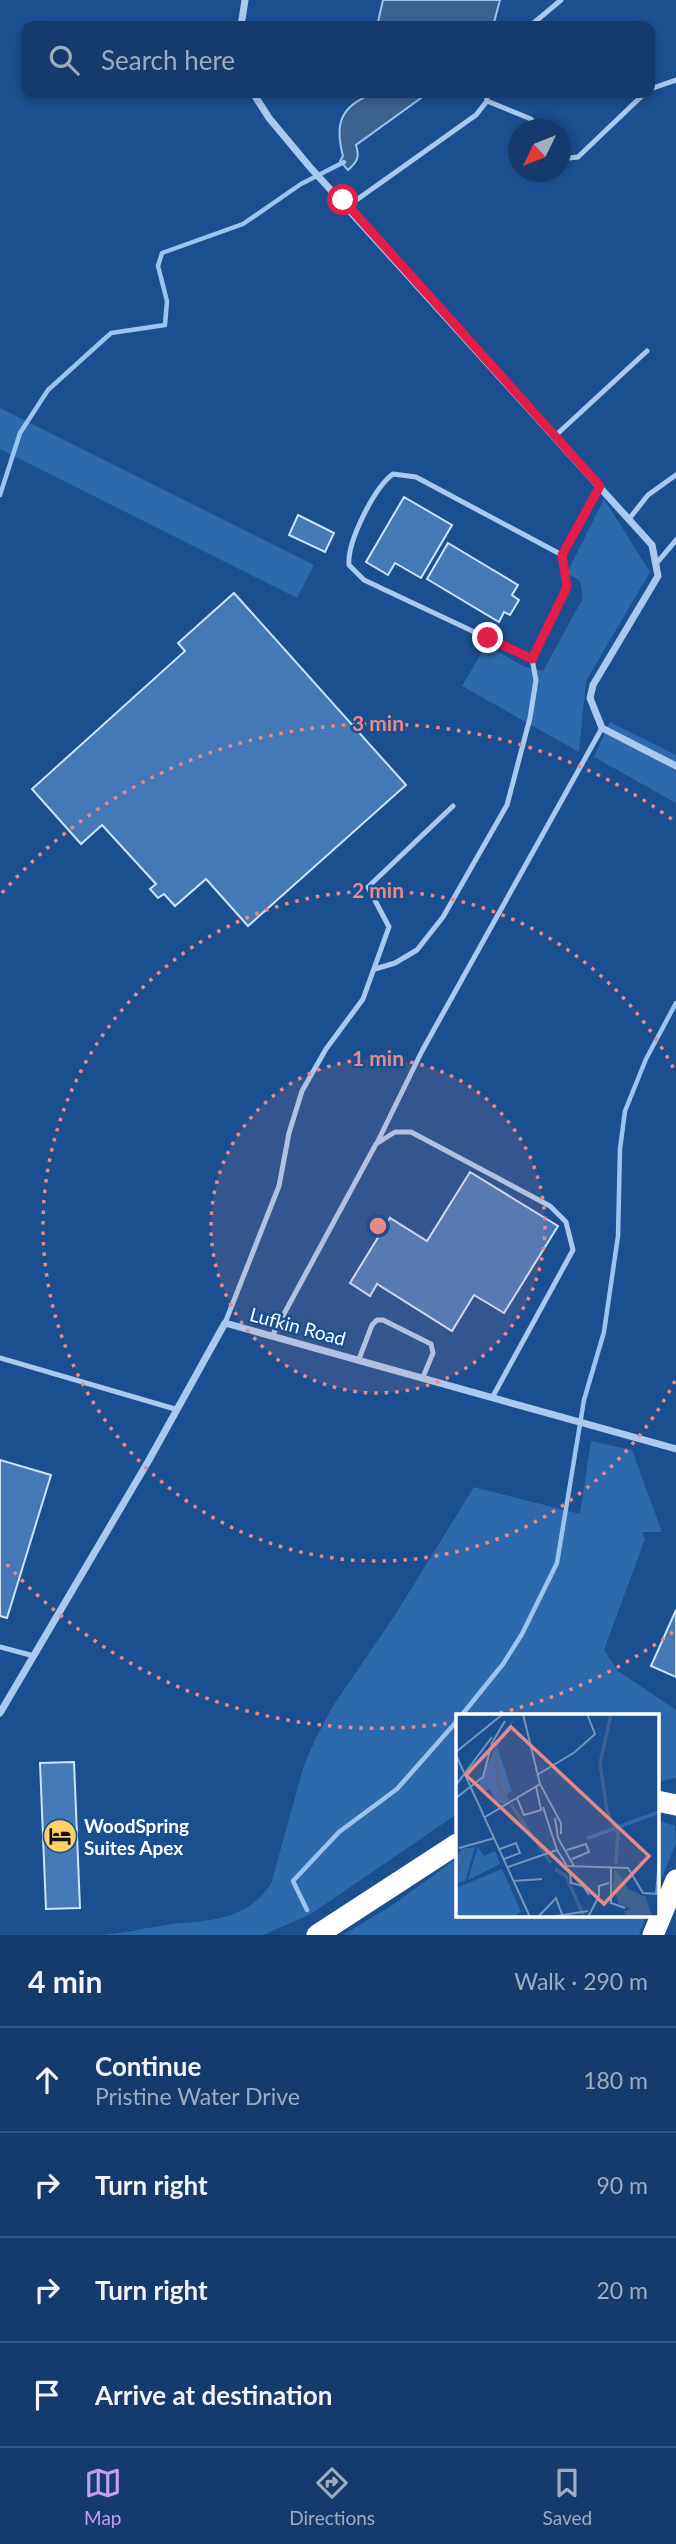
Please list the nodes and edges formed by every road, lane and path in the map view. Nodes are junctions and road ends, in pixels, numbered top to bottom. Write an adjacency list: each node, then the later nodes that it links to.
1 (246, 0): 3 (street)
2 (561, 0): 4 (lane)
3 (242, 21)
4 (536, 21)
5 (676, 80): 6 (lane)
6 (655, 87)
7 (256, 98): 13 (street)
8 (487, 98): 10 (lane)
9 (640, 98): 12 (lane)
10 (487, 101): 11 (lane); 13 (lane)
11 (531, 119)
12 (571, 158)
13 (346, 203): 15 (street)
14 (647, 351): 15 (lane)
15 (555, 436): 17 (street)
16 (676, 475): 18 (lane)
17 (600, 486): 18 (street); 20 (lane)
18 (629, 519): 21 (street)
19 (676, 540): 21 (lane)
20 (562, 555): 22 (lane); 22 (lane)
21 (656, 564): 23 (street)
22 (532, 659): 26 (lane)
23 (603, 727): 24 (street); 27 (lane)
24 (676, 766)
25 (453, 806): 26 (lane)
26 (375, 969): 28 (lane)
27 (376, 1144): 29 (lane); 33 (lane)
28 (225, 1323): 29 (street, Lufkin Road); 34 (street, Lufkin Road)
29 (272, 1336): 31 (street, Lufkin Road)
30 (0, 1358): 34 (lane)
31 (359, 1359): 32 (street, Lufkin Road); 32 (lane)
32 (423, 1377): 33 (street, Lufkin Road)
33 (493, 1396): 35 (street, Lufkin Road)
34 (175, 1409): 37 (street, Lufkin Road)
35 (676, 1448)
36 (0, 1647): 37 (lane)
37 (34, 1656): 38 (street, Lufkin Road)
38 (0, 1713)
39 (658, 1801): 40 (highway)
40 (676, 1805)
41 (456, 1845): 44 (highway)
42 (676, 1880): 43 (highway)
43 (654, 1932)
44 (317, 1935)

